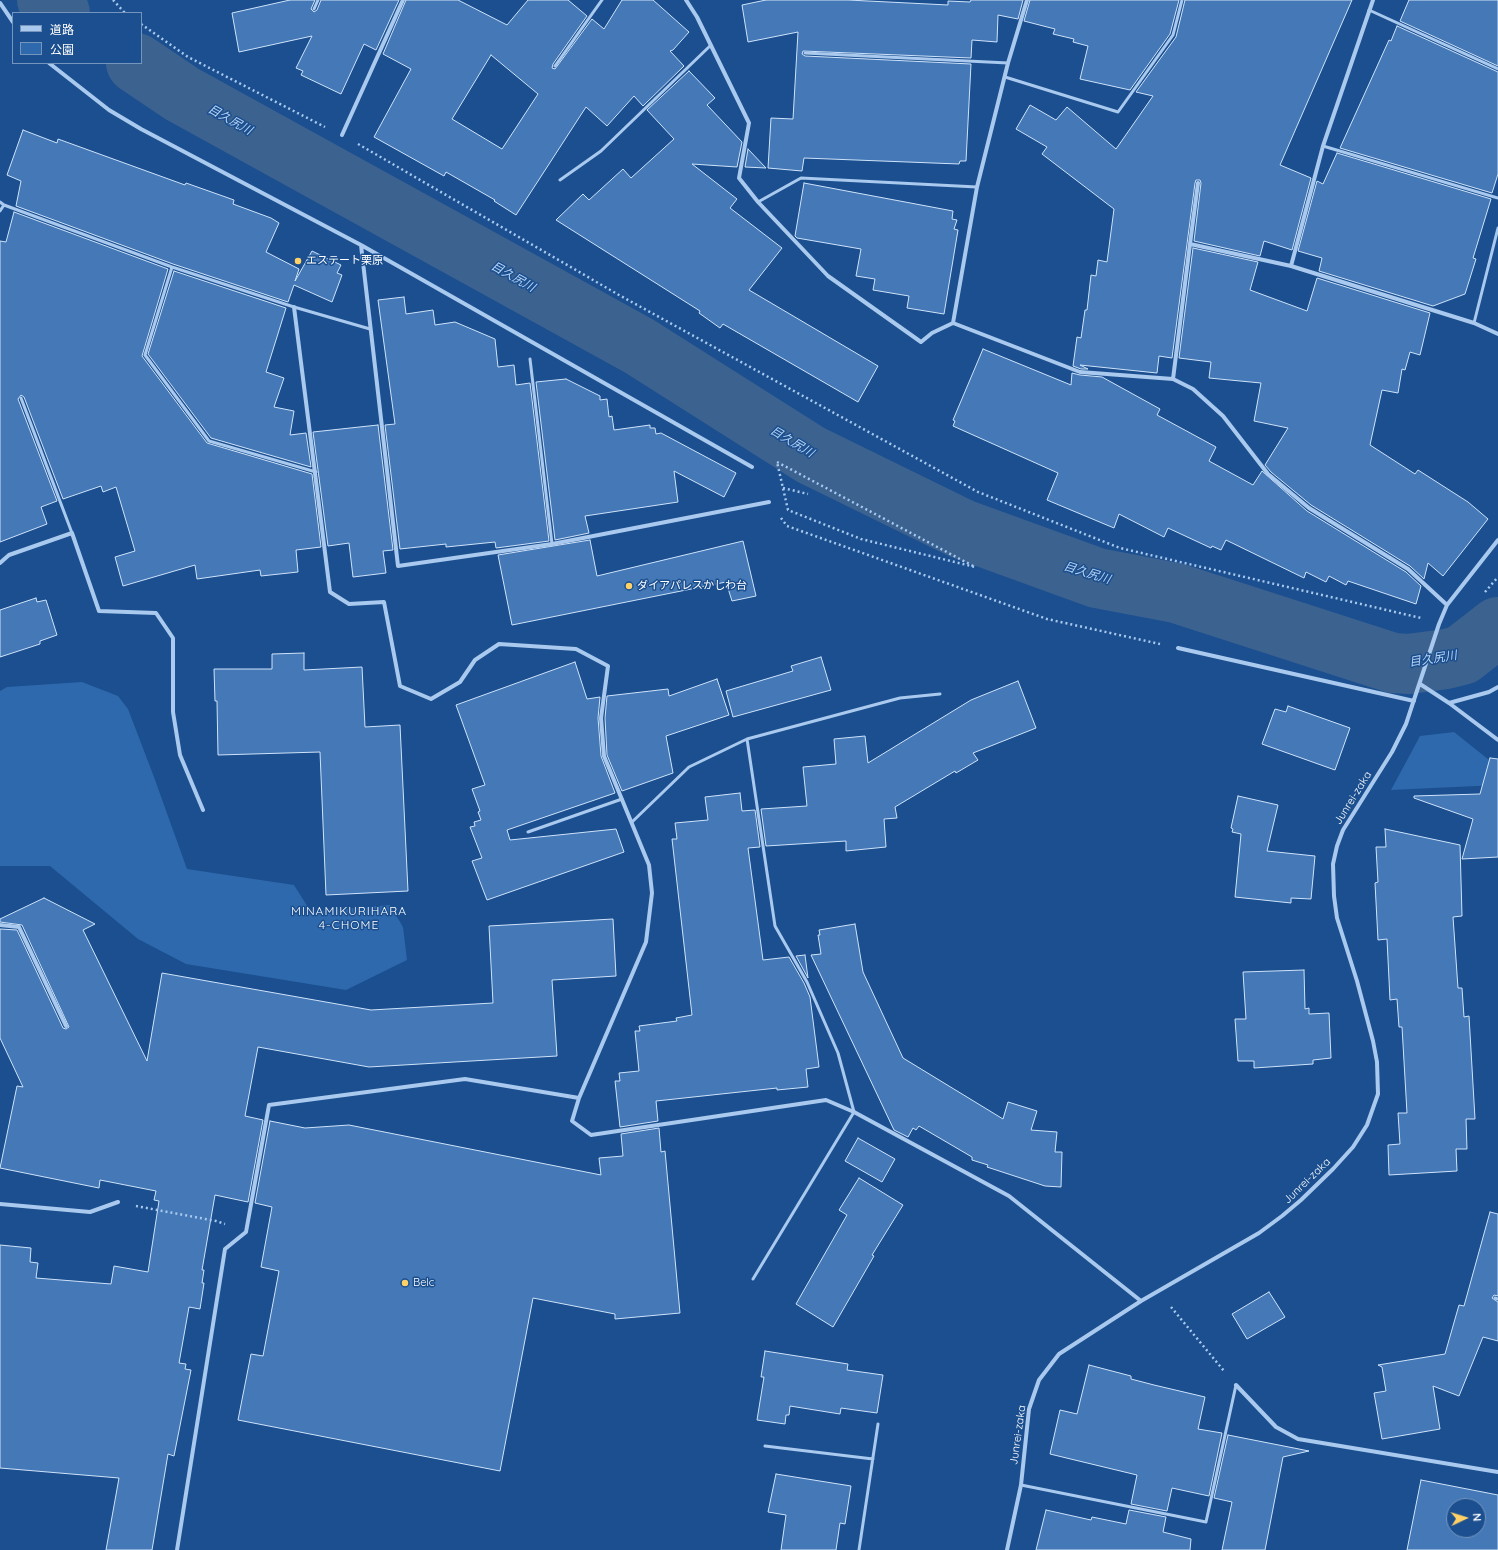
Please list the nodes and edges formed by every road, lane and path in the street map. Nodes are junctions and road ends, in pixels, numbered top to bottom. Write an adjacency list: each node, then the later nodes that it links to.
1 (113, 0): 12 (path)
2 (318, 0): 10 (lane)
3 (403, 0): 22 (street)
4 (602, 0): 19 (lane)
5 (686, 0): 15 (street)
6 (1027, 0): 17 (street)
7 (1182, 0): 21 (lane)
8 (1373, 0): 11 (street)
9 (0, 3): 13 (street)
10 (314, 9)
11 (1369, 10): 20 (lane); 23 (street)
12 (125, 12)
13 (12, 21)
14 (142, 25): 22 (path)
15 (711, 45): 24 (lane); 29 (street)
16 (805, 53): 17 (lane)
17 (1008, 63): 21 (street)
18 (50, 64): 34 (street)
19 (555, 66)
20 (1498, 69)
21 (1005, 77): 26 (street)
22 (342, 136): 56 (path)
23 (1323, 146): 27 (lane); 35 (street)
24 (560, 180)
25 (1198, 183): 33 (street)
26 (977, 187): 29 (lane); 38 (street)
27 (1498, 198)
28 (0, 202): 30 (lane)
29 (758, 202): 38 (street)
30 (4, 205): 31 (lane); 36 (lane)
31 (0, 211)
32 (1498, 228): 39 (lane)
33 (1190, 244): 35 (street); 43 (street)
34 (361, 245): 40 (street); 45 (street)
35 (1291, 266): 39 (street)
36 (172, 267): 37 (lane); 46 (lane)
37 (294, 308): 40 (lane); 46 (street)
38 (953, 323): 43 (street)
39 (1474, 323): 41 (street)
40 (370, 329): 50 (street)
41 (1498, 334)
42 (530, 359): 50 (lane)
43 (1173, 379): 55 (street)
44 (21, 398): 48 (lane)
45 (752, 467)
46 (316, 472): 65 (street)
47 (769, 502): 50 (street); 57 (path)
48 (72, 533): 51 (street); 66 (street)
49 (1498, 540): 55 (street, Junrei-zaka)
50 (552, 544)
51 (0, 563)
52 (975, 566): 52 (path)
53 (1498, 577): 54 (path)
54 (1484, 593)
55 (1447, 605): 56 (street, Junrei-zaka)
56 (1442, 615): 58 (street, Junrei-zaka)
57 (1178, 648): 61 (street)
58 (1420, 684): 61 (street, Junrei-zaka); 62 (street)
59 (1498, 687): 62 (street)
60 (940, 694): 63 (lane)
61 (1414, 701): 77 (street, Junrei-zaka)
62 (1449, 703): 64 (street)
63 (747, 739): 67 (lane); 72 (lane)
64 (1498, 740)
65 (622, 800): 67 (street); 68 (lane)
66 (203, 810)
67 (632, 822): 71 (street)
68 (528, 832)
69 (0, 925): 70 (street)
70 (66, 1026)
71 (578, 1098): 72 (street); 75 (street)
72 (854, 1112): 76 (lane); 78 (street)
73 (118, 1202): 74 (street); 75 (path)
74 (0, 1204)
75 (246, 1232): 85 (street)
76 (753, 1279)
77 (1158, 1292): 78 (street, Junrei-zaka); 79 (path)
78 (1141, 1301): 84 (street, Junrei-zaka)
79 (1236, 1385): 83 (street); 84 (lane)
80 (878, 1424): 82 (lane)
81 (765, 1446): 82 (lane)
82 (873, 1459): 86 (lane)
83 (1498, 1472)
84 (1021, 1485): 87 (street, Junrei-zaka)
85 (177, 1550)
86 (859, 1550)
87 (1007, 1550)

